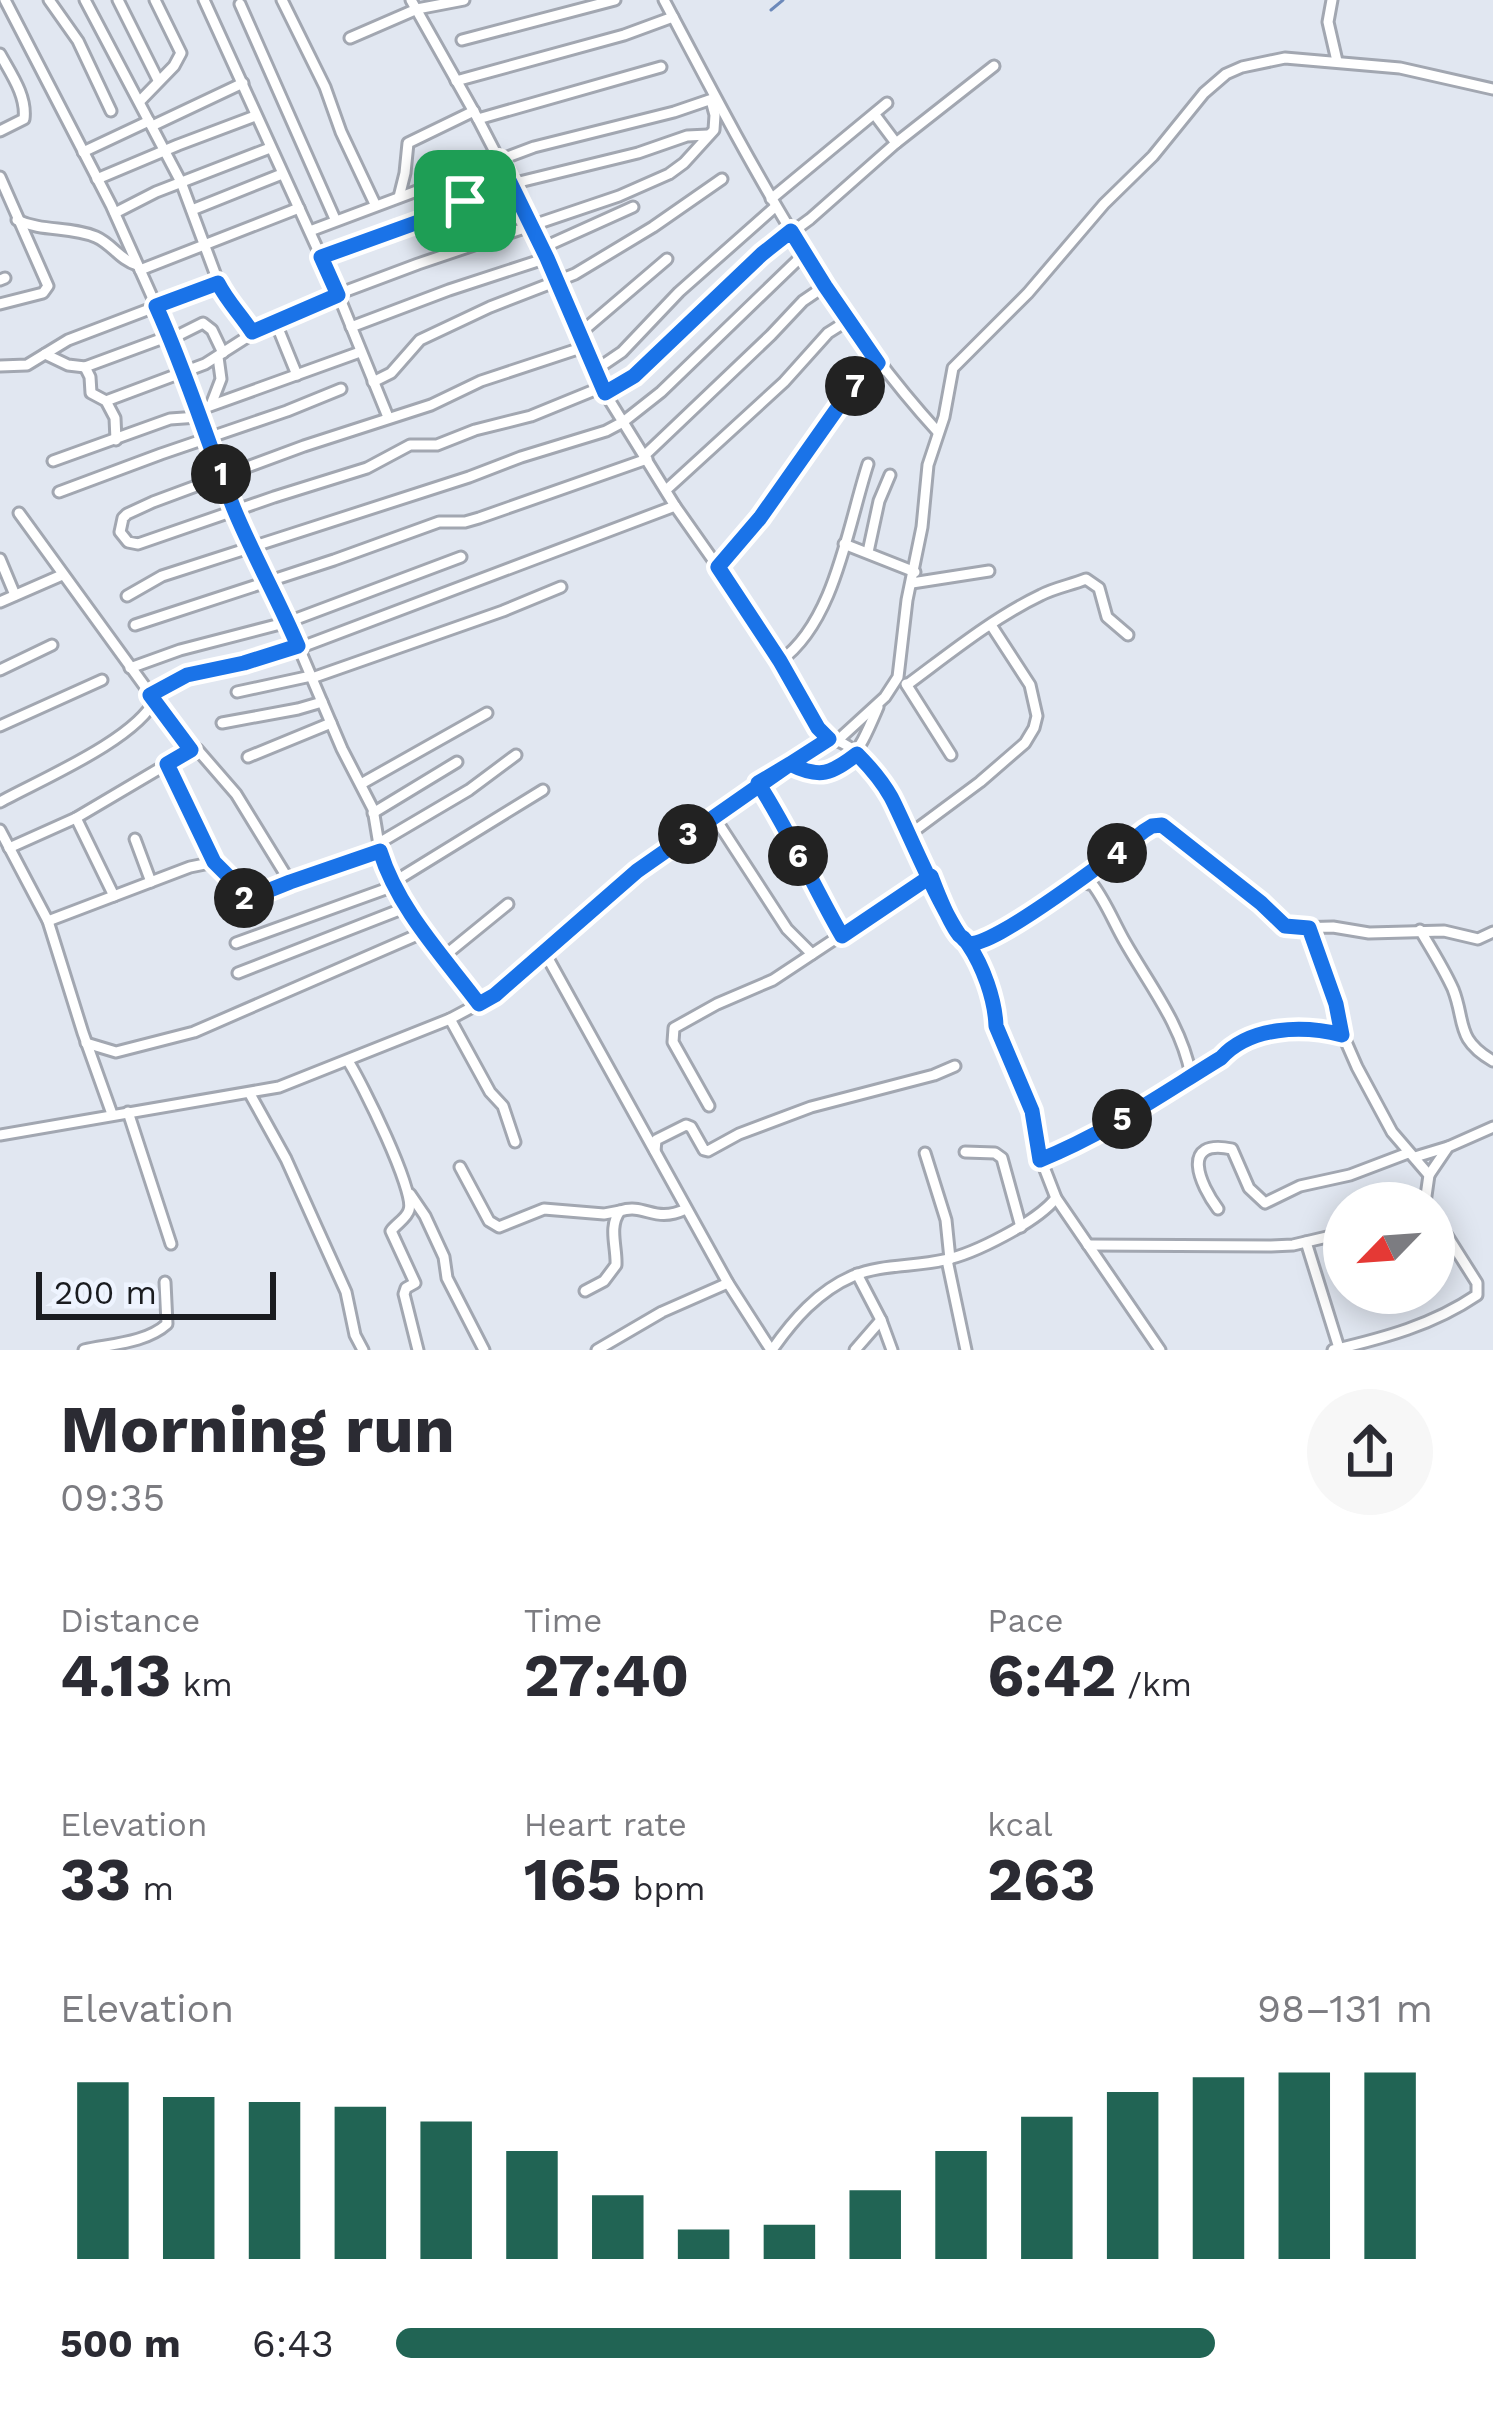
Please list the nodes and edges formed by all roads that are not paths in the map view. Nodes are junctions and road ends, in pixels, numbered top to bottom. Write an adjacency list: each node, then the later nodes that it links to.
1 (5, 0): 38 (street)
2 (49, 0): 28 (street)
3 (85, 0): 26 (street)
4 (118, 0): 21 (street)
5 (155, 0): 21 (street)
6 (204, 0): 23 (street)
7 (281, 0): 50 (street)
8 (464, 0): 13 (street)
9 (615, 0): 16 (street)
10 (664, 0): 14 (street)
11 (1332, 0): 18 (street)
12 (240, 4): 55 (street)
13 (414, 4): 15 (street); 22 (street)
14 (673, 17): 22 (street); 25 (street)
15 (350, 38)
16 (462, 40)
17 (0, 54): 33 (street)
18 (1337, 62): 24 (street); 96 (street)
19 (994, 66): 35 (street)
20 (661, 67): 29 (street)
21 (158, 80): 26 (street)
22 (456, 81): 29 (street)
23 (243, 83): 31 (street); 32 (street)
24 (1493, 89)
25 (713, 99): 34 (street); 39 (street); 49 (street)
26 (140, 101): 32 (street)
27 (887, 103): 30 (street)
28 (111, 111)
29 (476, 115): 39 (street); 48 (street)
30 (875, 115): 35 (street); 49 (street)
31 (255, 116): 36 (street); 37 (street)
32 (151, 123): 37 (street); 38 (street)
33 (0, 130)
34 (708, 135): 46 (street); 57 (street)
35 (896, 143): 59 (street)
36 (270, 148): 41 (street); 45 (street)
37 (165, 151): 43 (street); 45 (street)
38 (83, 152): 43 (street)
39 (499, 160): 40 (street); 46 (street)
40 (473, 171): 48 (street); 63 (street)
41 (282, 174): 52 (street); 53 (street)
42 (0, 177): 47 (street)
43 (98, 179): 54 (street)
44 (722, 179): 66 (street)
45 (181, 182): 53 (street); 54 (street)
46 (511, 184): 57 (street)
47 (4, 196): 56 (street)
48 (399, 197): 50 (street)
49 (773, 203): 59 (street); 85 (street)
50 (375, 204): 55 (street)
51 (633, 207): 61 (street)
52 (299, 208): 58 (street); 60 (street)
53 (192, 210): 60 (street)
54 (115, 213): 65 (street)
55 (335, 219): 58 (street)
56 (17, 220): 65 (street); 70 (street)
57 (532, 224): 61 (street); 69 (street)
58 (310, 230): 63 (street)
59 (791, 231): 62 (street); 90 (street)
60 (205, 245): 65 (street); 67 (street)
61 (545, 253): 66 (street); 74 (street)
62 (805, 253): 68 (street); 95 (street)
63 (321, 257): 69 (street)
64 (667, 259): 76 (street)
65 (138, 268): 71 (street)
66 (557, 282): 76 (street); 88 (street)
67 (218, 283): 71 (street); 75 (street)
68 (825, 286): 73 (street); 99 (street)
69 (338, 295): 72 (street); 74 (street)
70 (0, 304)
71 (156, 306): 77 (street); 80 (street)
72 (275, 320): 75 (street); 87 (street)
73 (848, 321): 82 (street); 104 (street)
74 (351, 327): 79 (street)
75 (252, 332): 81 (street)
76 (578, 334): 78 (street)
77 (170, 337): 81 (street); 84 (street); 86 (street)
78 (584, 347): 85 (street); 94 (street)
79 (360, 352): 87 (street); 88 (street)
80 (45, 354): 83 (street); 84 (street)
81 (221, 355): 86 (street); 92 (street)
82 (878, 363): 96 (street); 114 (street)
83 (0, 367)
84 (85, 367): 91 (street)
85 (594, 371): 90 (street)
86 (184, 373): 91 (street); 93 (street)
87 (297, 375): 92 (street)
88 (374, 382): 94 (street)
89 (341, 389): 97 (street)
90 (603, 390): 95 (street); 107 (street)
91 (106, 401): 98 (street)
92 (211, 405): 93 (street)
93 (197, 414): 97 (street); 98 (street)
94 (388, 417): 103 (street)
95 (622, 422): 99 (street); 110 (street)
96 (938, 432): 117 (street)
97 (206, 438): 103 (street); 105 (street)
98 (116, 440): 100 (street)
99 (646, 457): 104 (street); 118 (street)
100 (53, 461)
101 (868, 464): 109 (street)
102 (890, 475): 111 (street)
103 (222, 476): 107 (street); 107 (street)
104 (666, 490): 106 (street)
105 (59, 492)
106 (675, 506): 114 (street); 128 (street)
107 (235, 511): 110 (street)
108 (19, 514): 116 (street)
109 (844, 544): 111 (street); 129 (street)
110 (253, 547): 118 (street); 121 (street)
111 (868, 552): 117 (street)
112 (461, 557): 123 (street)
113 (0, 560): 120 (street)
114 (718, 567): 129 (street)
115 (989, 571): 117 (street)
116 (62, 574): 120 (street); 130 (street)
117 (914, 578): 132 (street)
118 (269, 581): 123 (street); 124 (street)
119 (561, 587): 133 (street)
120 (15, 596): 122 (street)
121 (127, 596)
122 (0, 602)
123 (288, 622): 128 (street); 130 (street)
124 (135, 625)
125 (991, 625): 126 (street); 135 (street); 161 (street)
126 (1128, 634)
127 (52, 645): 131 (street)
128 (299, 647): 133 (street); 137 (street)
129 (780, 661): 144 (street)
130 (130, 668): 137 (street)
131 (0, 670)
132 (898, 673): 135 (street); 138 (street)
133 (311, 677): 136 (street); 139 (street)
134 (102, 680): 143 (street)
135 (907, 686): 148 (street)
136 (237, 692)
137 (153, 697): 145 (street); 156 (street)
138 (881, 701): 144 (street); 146 (street)
139 (322, 702): 141 (street); 142 (street)
140 (487, 712): 154 (street)
141 (222, 723)
142 (331, 723): 149 (street); 154 (street)
143 (0, 726)
144 (833, 739): 146 (street); 152 (street)
145 (191, 750): 151 (street); 169 (street)
146 (857, 754): 152 (street); 161 (street)
147 (516, 755): 163 (street)
148 (951, 755)
149 (248, 757)
150 (457, 762): 157 (street)
151 (167, 764): 159 (street); 165 (street)
152 (790, 764): 153 (street)
153 (758, 783): 158 (street); 178 (street)
154 (361, 784): 157 (street)
155 (543, 790): 170 (street)
156 (0, 802)
157 (374, 813): 163 (street)
158 (712, 815): 182 (street); 183 (street)
159 (76, 818): 164 (street); 171 (street)
160 (0, 830): 164 (street)
161 (910, 834): 166 (street)
162 (135, 839): 168 (street)
163 (379, 847): 169 (street); 170 (street)
164 (9, 848): 174 (street)
165 (214, 862): 168 (street); 169 (street)
166 (931, 876): 178 (street); 181 (street)
167 (1078, 881): 175 (street); 181 (street); 193 (street)
168 (151, 882): 171 (street)
169 (290, 882)
170 (393, 884): 173 (street); 180 (street)
171 (114, 896): 174 (street)
172 (508, 904): 184 (street)
173 (407, 907): 177 (street); 185 (street)
174 (48, 921): 189 (street)
175 (1309, 928): 176 (street); 188 (street)
176 (1420, 930): 179 (street); 191 (street)
177 (424, 932): 184 (street); 189 (street)
178 (842, 936): 183 (street)
179 (1490, 938)
180 (236, 943)
181 (967, 943): 206 (street)
182 (544, 953): 186 (street); 202 (street)
183 (812, 954): 195 (street)
184 (443, 957): 186 (street)
185 (238, 973)
186 (479, 1004): 187 (street)
187 (450, 1019): 190 (street); 200 (street)
188 (1342, 1035): 193 (street); 205 (street)
189 (86, 1043): 197 (street)
190 (348, 1060): 194 (street); 210 (street)
191 (1493, 1061)
192 (956, 1066): 202 (street)
193 (1192, 1075): 206 (street)
194 (250, 1094): 196 (street); 231 (street)
195 (709, 1106)
196 (128, 1112): 197 (street); 218 (street)
197 (112, 1114): 199 (street)
198 (1493, 1127): 201 (street)
199 (0, 1135)
200 (515, 1142)
201 (1448, 1147): 205 (street); 208 (street)
202 (655, 1151): 212 (street)
203 (965, 1152): 215 (street)
204 (926, 1153): 221 (street)
205 (1412, 1155): 208 (street); 213 (street)
206 (1040, 1160): 211 (street)
207 (460, 1167): 214 (street)
208 (1429, 1175): 209 (street)
209 (1428, 1182)
210 (407, 1191): 232 (street); 233 (street)
211 (1056, 1198): 215 (street); 219 (street)
212 (686, 1209): 214 (street); 224 (street)
213 (1218, 1209)
214 (620, 1211): 225 (street)
215 (1021, 1227): 221 (street)
216 (1323, 1238): 217 (street)
217 (1306, 1242): 219 (street); 229 (street)
218 (172, 1244)
219 (1088, 1245): 239 (street)
220 (1455, 1248): 226 (street)
221 (949, 1259): 222 (street); 238 (street)
222 (857, 1274): 228 (street); 235 (street)
223 (165, 1282): 230 (street)
224 (728, 1283): 234 (street); 235 (street)
225 (585, 1291)
226 (1455, 1307)
227 (1443, 1314): 229 (street)
228 (881, 1320): 236 (street); 237 (street)
229 (1336, 1349)
230 (84, 1350)
231 (363, 1350)
232 (418, 1350)
233 (484, 1350)
234 (597, 1350)
235 (772, 1350)
236 (855, 1350)
237 (892, 1350)
238 (966, 1350)
239 (1160, 1350)

